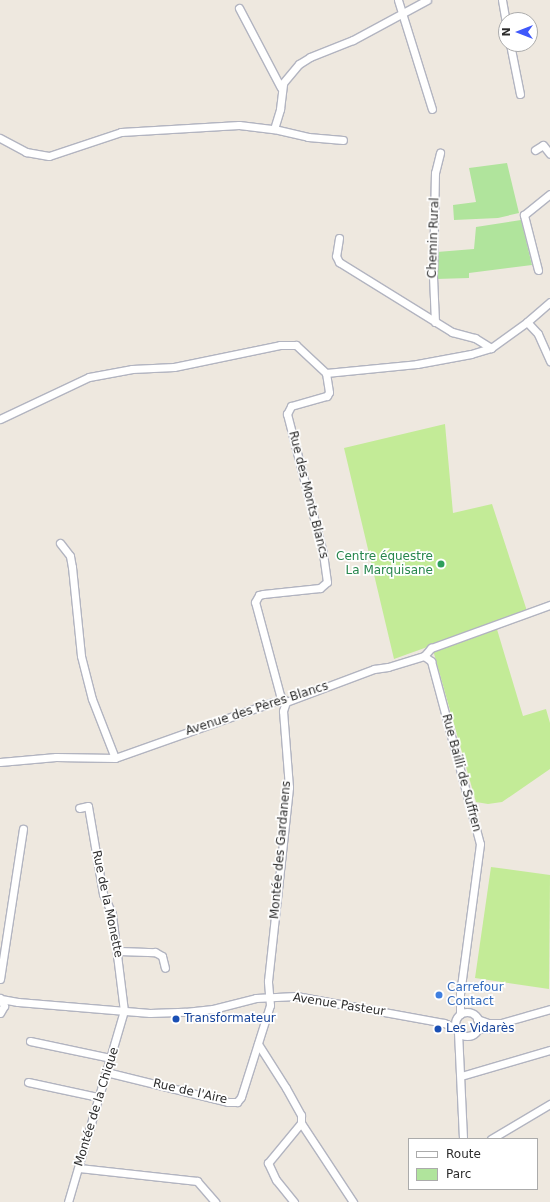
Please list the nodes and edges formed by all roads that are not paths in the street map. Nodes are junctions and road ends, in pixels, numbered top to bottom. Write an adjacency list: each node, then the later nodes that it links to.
1 (398, 0): 6 (street)
2 (427, 0): 6 (street)
3 (502, 0): 5 (street)
4 (239, 8): 8 (street)
5 (504, 12)
6 (403, 13): 8 (street); 10 (street)
7 (512, 52): 9 (street)
8 (281, 88): 11 (street)
9 (520, 94)
10 (432, 109)
11 (274, 129): 12 (street); 13 (street)
12 (0, 138)
13 (343, 140)
14 (535, 150): 16 (street)
15 (440, 153): 21 (street, Chemin Rural)
16 (550, 154)
17 (550, 194): 19 (street)
18 (339, 238): 21 (street)
19 (538, 270)
20 (550, 302): 22 (street)
21 (435, 322): 23 (street)
22 (527, 322): 23 (street); 24 (street)
23 (491, 348): 25 (street)
24 (550, 362)
25 (326, 373): 26 (street); 30 (street, Rue des Monts Blancs)
26 (0, 419)
27 (60, 543): 31 (street)
28 (550, 604): 29 (street, Avenue des Pères Blancs)
29 (424, 656): 30 (street, Avenue des Pères Blancs); 45 (street, Rue Bailli de Suffren)
30 (286, 702): 31 (street, Avenue des Pères Blancs); 38 (street, Montée des Gardanens)
31 (115, 758): 32 (street, Avenue des Pères Blancs)
32 (0, 762)
33 (79, 808): 35 (street, Rue de la Monette)
34 (23, 829): 37 (street)
35 (118, 951): 36 (street); 43 (street, Rue de la Monette)
36 (165, 968)
37 (0, 979)
38 (270, 997): 43 (street, Avenue Pasteur); 47 (street, Avenue Pasteur); 52 (street, Rue de l'Aire)
39 (0, 998): 40 (street, Avenue Pasteur); 42 (street)
40 (18, 1002): 42 (street, Avenue Pasteur); 43 (street, Avenue Pasteur)
41 (550, 1009): 46 (street)
42 (2, 1011)
43 (124, 1011): 55 (street, Montée de la Chique)
44 (550, 1014): 49 (street)
45 (458, 1016): 46 (street); 47 (street, Avenue Pasteur); 48 (street)
46 (477, 1019): 49 (street)
47 (444, 1023): 48 (street, Avenue Pasteur)
48 (457, 1030): 50 (street); 53 (street)
49 (477, 1030): 50 (street)
50 (466, 1035): 53 (street)
51 (30, 1041): 55 (street)
52 (258, 1044): 56 (street, Rue de l'Aire); 61 (street)
53 (460, 1044): 57 (street)
54 (550, 1050): 57 (street)
55 (111, 1058): 56 (street, Montée de la Chique)
56 (106, 1072): 59 (street, Montée de la Chique)
57 (461, 1076): 62 (street)
58 (28, 1082): 59 (street)
59 (98, 1097): 64 (street, Montée de la Chique)
60 (550, 1104): 63 (street)
61 (300, 1123): 67 (street); 68 (street)
62 (463, 1138)
63 (493, 1138)
64 (79, 1168): 65 (street, Montée de la Chique); 66 (street)
65 (68, 1202)
66 (215, 1202)
67 (294, 1202)
68 (353, 1202)

